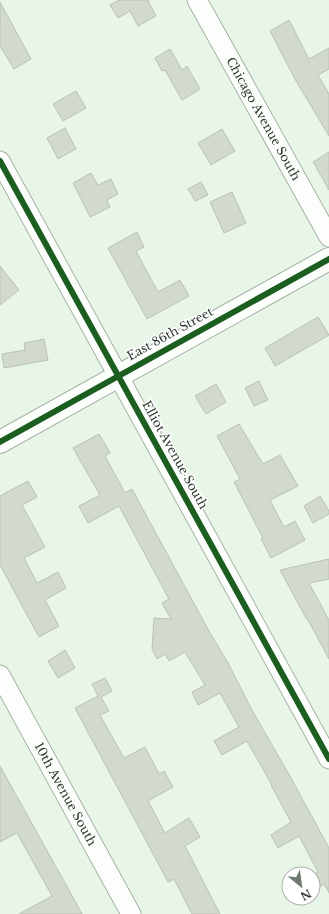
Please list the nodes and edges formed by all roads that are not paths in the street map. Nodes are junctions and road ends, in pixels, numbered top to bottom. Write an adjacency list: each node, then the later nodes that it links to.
1 (197, 0): 3 (street, Chicago Avenue South)
2 (0, 161): 5 (street, Elliot Avenue South)
3 (329, 237)
4 (329, 259): 5 (street, East 86th Street)
5 (119, 375): 6 (street, East 86th Street); 8 (street, Elliot Avenue South)
6 (0, 442)
7 (0, 675): 9 (street, 10th Avenue South)
8 (329, 759)
9 (131, 914)

